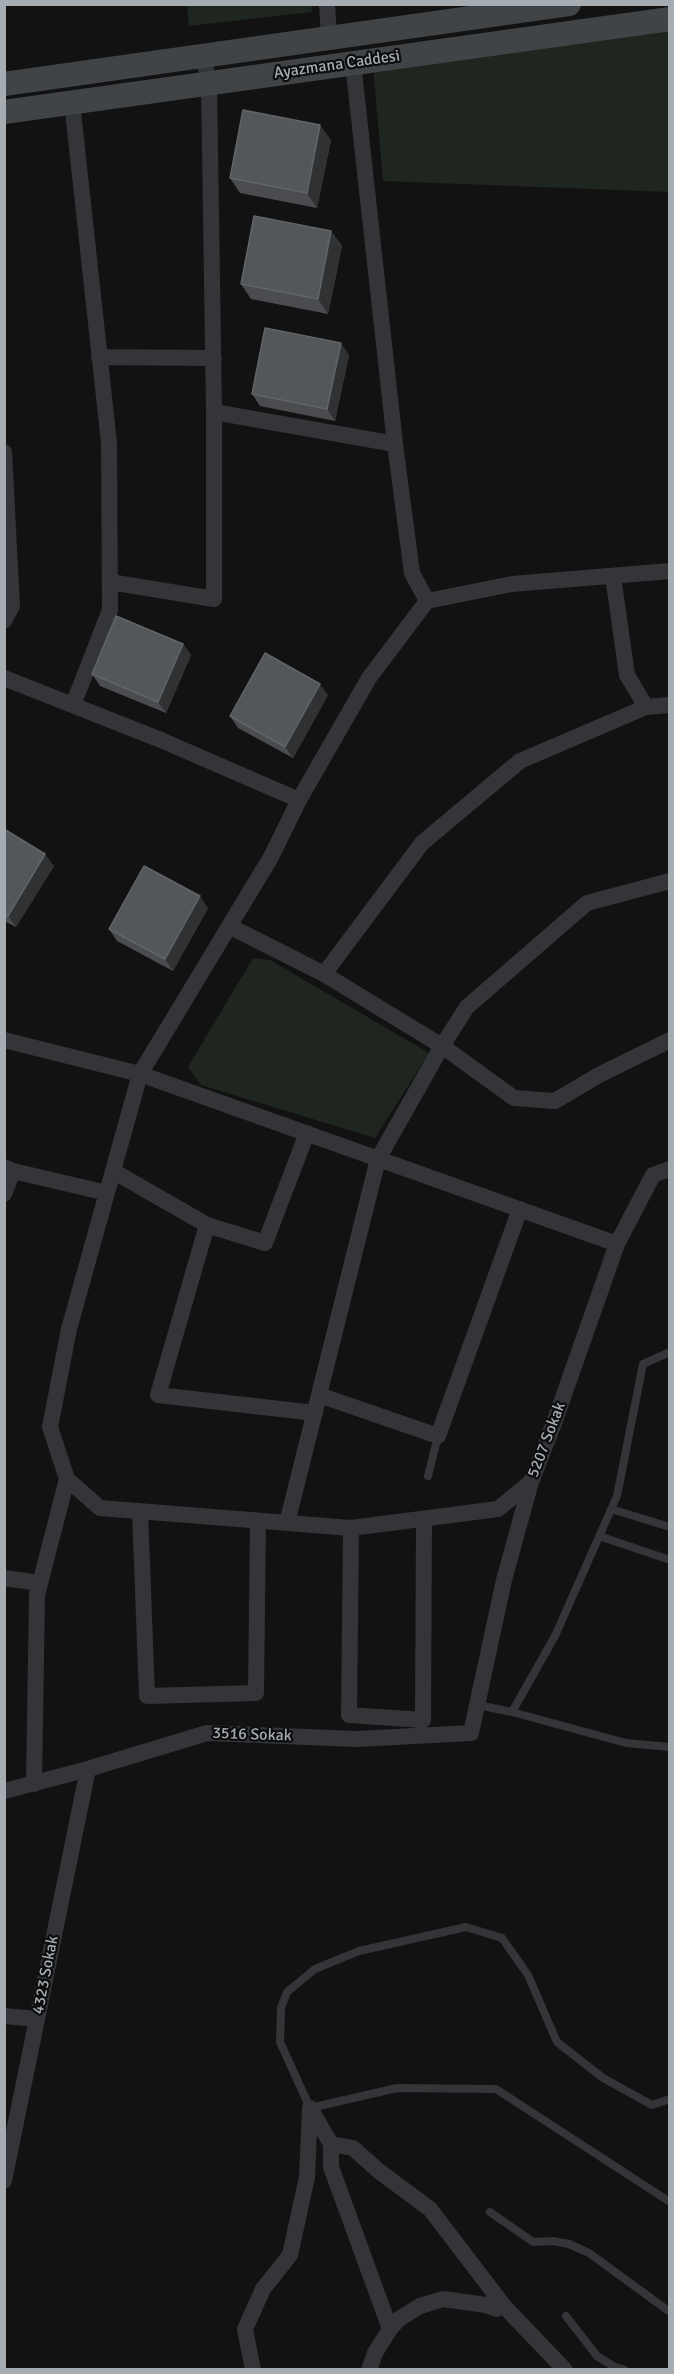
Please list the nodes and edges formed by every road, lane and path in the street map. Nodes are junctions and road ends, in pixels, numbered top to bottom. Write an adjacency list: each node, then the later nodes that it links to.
1 (327, 4): 5 (street)
2 (569, 4): 4 (main road, Ayazmana Caddesi)
3 (669, 19): 7 (main road, Ayazmana Caddesi)
4 (387, 30): 5 (main road, Ayazmana Caddesi); 7 (main road)
5 (330, 38): 6 (main road, Ayazmana Caddesi)
6 (203, 56): 9 (street); 10 (main road, Ayazmana Caddesi)
7 (390, 57): 8 (main road, Ayazmana Caddesi)
8 (353, 63): 9 (main road, Ayazmana Caddesi); 16 (street)
9 (209, 83): 11 (main road, Ayazmana Caddesi); 14 (street)
10 (4, 84)
11 (72, 102): 12 (main road, Ayazmana Caddesi); 13 (street)
12 (4, 112)
13 (99, 357): 14 (street); 20 (street)
14 (213, 357): 15 (street)
15 (214, 412): 16 (street); 20 (street)
16 (395, 444): 21 (street)
17 (4, 452): 22 (street)
18 (669, 571): 19 (street)
19 (613, 576): 21 (street); 26 (street)
20 (110, 582): 24 (street)
21 (427, 601): 27 (street)
22 (4, 621)
23 (4, 678): 24 (street)
24 (73, 705): 27 (street)
25 (669, 705): 26 (street)
26 (646, 707): 30 (street)
27 (299, 800): 29 (street)
28 (669, 881): 33 (street)
29 (229, 926): 30 (street); 34 (street)
30 (324, 974): 33 (street)
31 (4, 1040): 34 (street)
32 (669, 1040): 33 (street)
33 (442, 1046): 36 (street)
34 (140, 1074): 35 (street); 39 (street)
35 (307, 1133): 36 (street); 43 (street)
36 (378, 1159): 42 (street); 46 (street)
37 (9, 1169): 40 (street); 41 (street)
38 (669, 1169): 44 (street, 5207 Sokak)
39 (113, 1171): 40 (street); 43 (street)
40 (107, 1193): 50 (street)
41 (4, 1194)
42 (520, 1209): 44 (street); 48 (street)
43 (207, 1225): 47 (street)
44 (617, 1244): 51 (street, 5207 Sokak)
45 (669, 1352): 52 (lane)
46 (319, 1395): 47 (street); 48 (street)
47 (315, 1413): 56 (street)
48 (438, 1436): 49 (lane)
49 (429, 1476)
50 (68, 1479): 53 (street); 62 (street)
51 (531, 1482): 54 (street); 63 (street, 5207 Sokak)
52 (611, 1509): 57 (lane); 59 (lane)
53 (140, 1511): 55 (street); 55 (street)
54 (424, 1519): 58 (street); 58 (street)
55 (258, 1521): 56 (street)
56 (287, 1523): 58 (street)
57 (669, 1527)
58 (351, 1528)
59 (599, 1536): 60 (lane); 64 (lane)
60 (669, 1560)
61 (4, 1578): 62 (street)
62 (40, 1583): 68 (street)
63 (478, 1706): 64 (lane); 65 (street, 5207 Sokak)
64 (512, 1712): 66 (lane)
65 (471, 1733): 67 (street, 3516 Sokak)
66 (669, 1747)
67 (88, 1769): 68 (street, 3516 Sokak); 71 (street, 4323 Sokak)
68 (34, 1784): 69 (street, 3516 Sokak)
69 (4, 1791)
70 (4, 2016): 71 (street)
71 (37, 2019): 74 (street, 4323 Sokak)
72 (669, 2099): 73 (lane)
73 (310, 2108): 75 (street); 77 (lane); 83 (street)
74 (8, 2143): 76 (street, 4323 Sokak)
75 (332, 2144): 79 (street); 82 (street)
76 (4, 2181)
77 (669, 2202)
78 (490, 2212): 80 (lane)
79 (504, 2306): 82 (street); 85 (street)
80 (669, 2312)
81 (566, 2316): 86 (lane)
82 (390, 2329): 84 (street)
83 (253, 2370)
84 (369, 2370)
85 (565, 2370)
86 (626, 2370)

